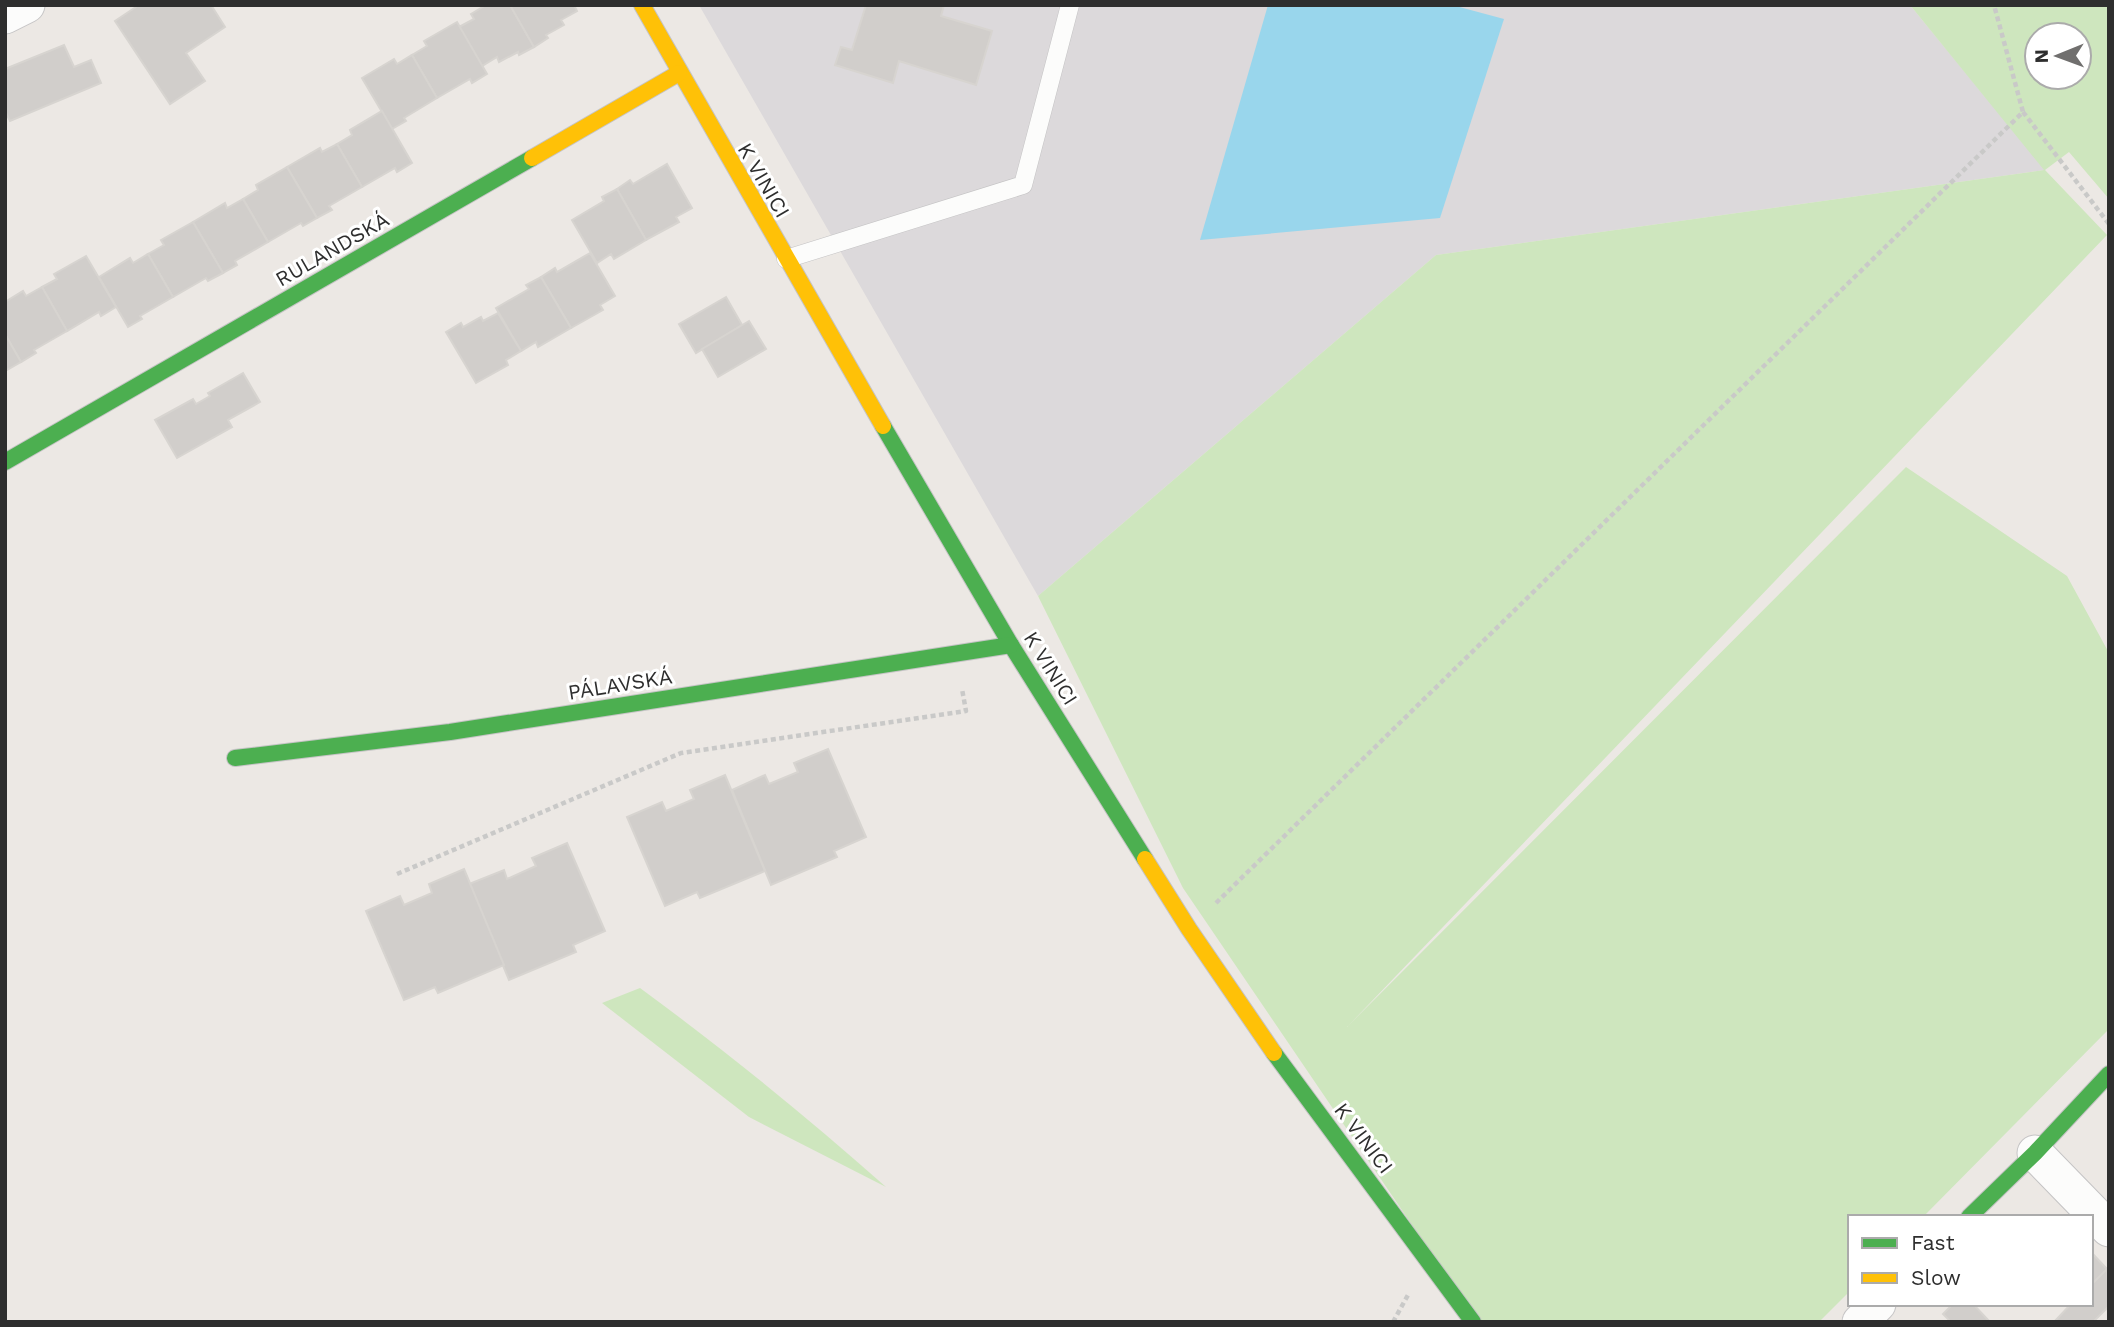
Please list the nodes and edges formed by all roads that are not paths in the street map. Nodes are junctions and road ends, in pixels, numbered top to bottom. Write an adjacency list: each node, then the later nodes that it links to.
1 (27, 5): 4 (street)
2 (642, 5): 5 (street, K VINICI)
3 (1070, 5): 6 (lane)
4 (5, 16)
5 (679, 73): 6 (street, K VINICI); 7 (street, RULANDSKÁ)
6 (786, 259): 8 (street, K VINICI)
7 (5, 462)
8 (1011, 645): 9 (street, PÁLAVSKÁ); 15 (street, K VINICI)
9 (235, 758)
10 (2109, 1074): 11 (street)
11 (2035, 1153): 12 (street); 13 (street)
12 (1971, 1215)
13 (2109, 1229)
14 (1876, 1306): 16 (street)
15 (1473, 1322)
16 (1860, 1322)

